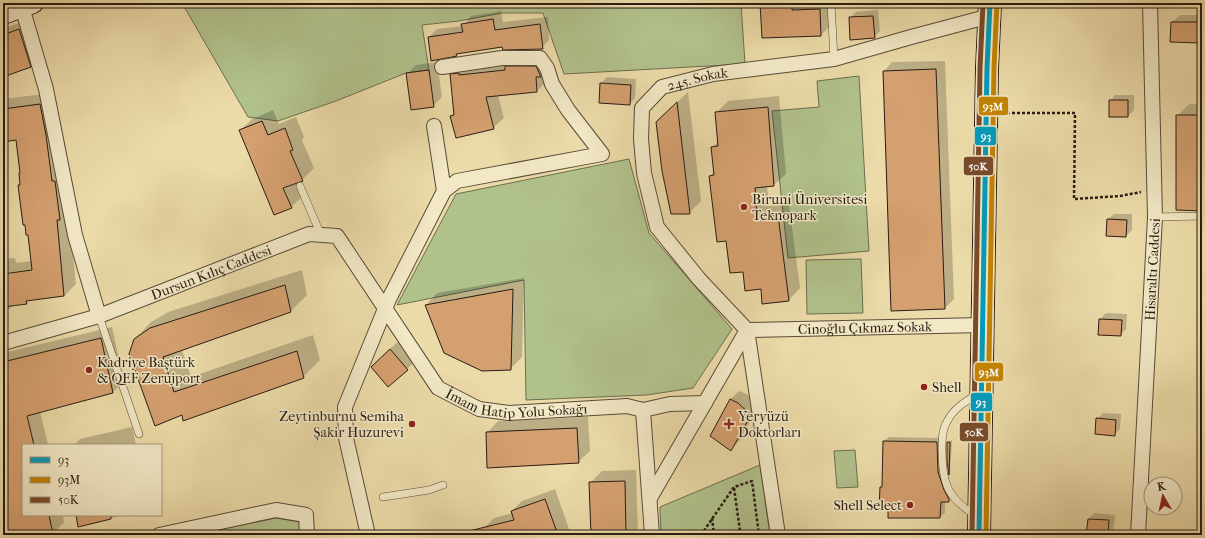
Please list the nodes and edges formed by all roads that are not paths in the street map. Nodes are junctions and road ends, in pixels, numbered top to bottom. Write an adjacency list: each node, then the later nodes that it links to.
1 (832, 3): 6 (lane)
2 (1150, 3): 12 (street, Hisaraltı Caddesi)
3 (28, 5): 5 (main road); 15 (street)
4 (994, 8): 6 (street, 245. Sokak); 16 (main road); 26 (main road)
5 (3, 14)
6 (834, 60): 17 (street, 245. Sokak)
7 (442, 67): 10 (street)
8 (434, 126): 10 (street)
9 (300, 186): 13 (lane)
10 (444, 191): 14 (street)
11 (1202, 216): 12 (lane)
12 (1155, 217): 32 (street, Hisaraltı Caddesi)
13 (321, 235): 14 (street, Dursun Kılıç Caddesi); 15 (street, Dursun Kılıç Caddesi)
14 (386, 308): 21 (street, İmam Hatip Yolu Sokağı); 29 (street)
15 (99, 316): 18 (street, Dursun Kılıç Caddesi); 22 (lane)
16 (983, 325): 17 (street, Cinoğlu Çıkmaz Sokak); 19 (main road)
17 (747, 330): 20 (street); 31 (street)
18 (3, 343)
19 (982, 392): 26 (main road); 26 (lane)
20 (705, 403): 21 (street); 25 (street)
21 (643, 410): 25 (street)
22 (139, 434)
23 (443, 485): 24 (lane)
24 (383, 497)
25 (650, 498): 30 (street)
26 (983, 529)
27 (159, 535): 28 (street)
28 (307, 535)
29 (368, 535)
30 (652, 535)
31 (778, 535)
32 (1138, 535)

